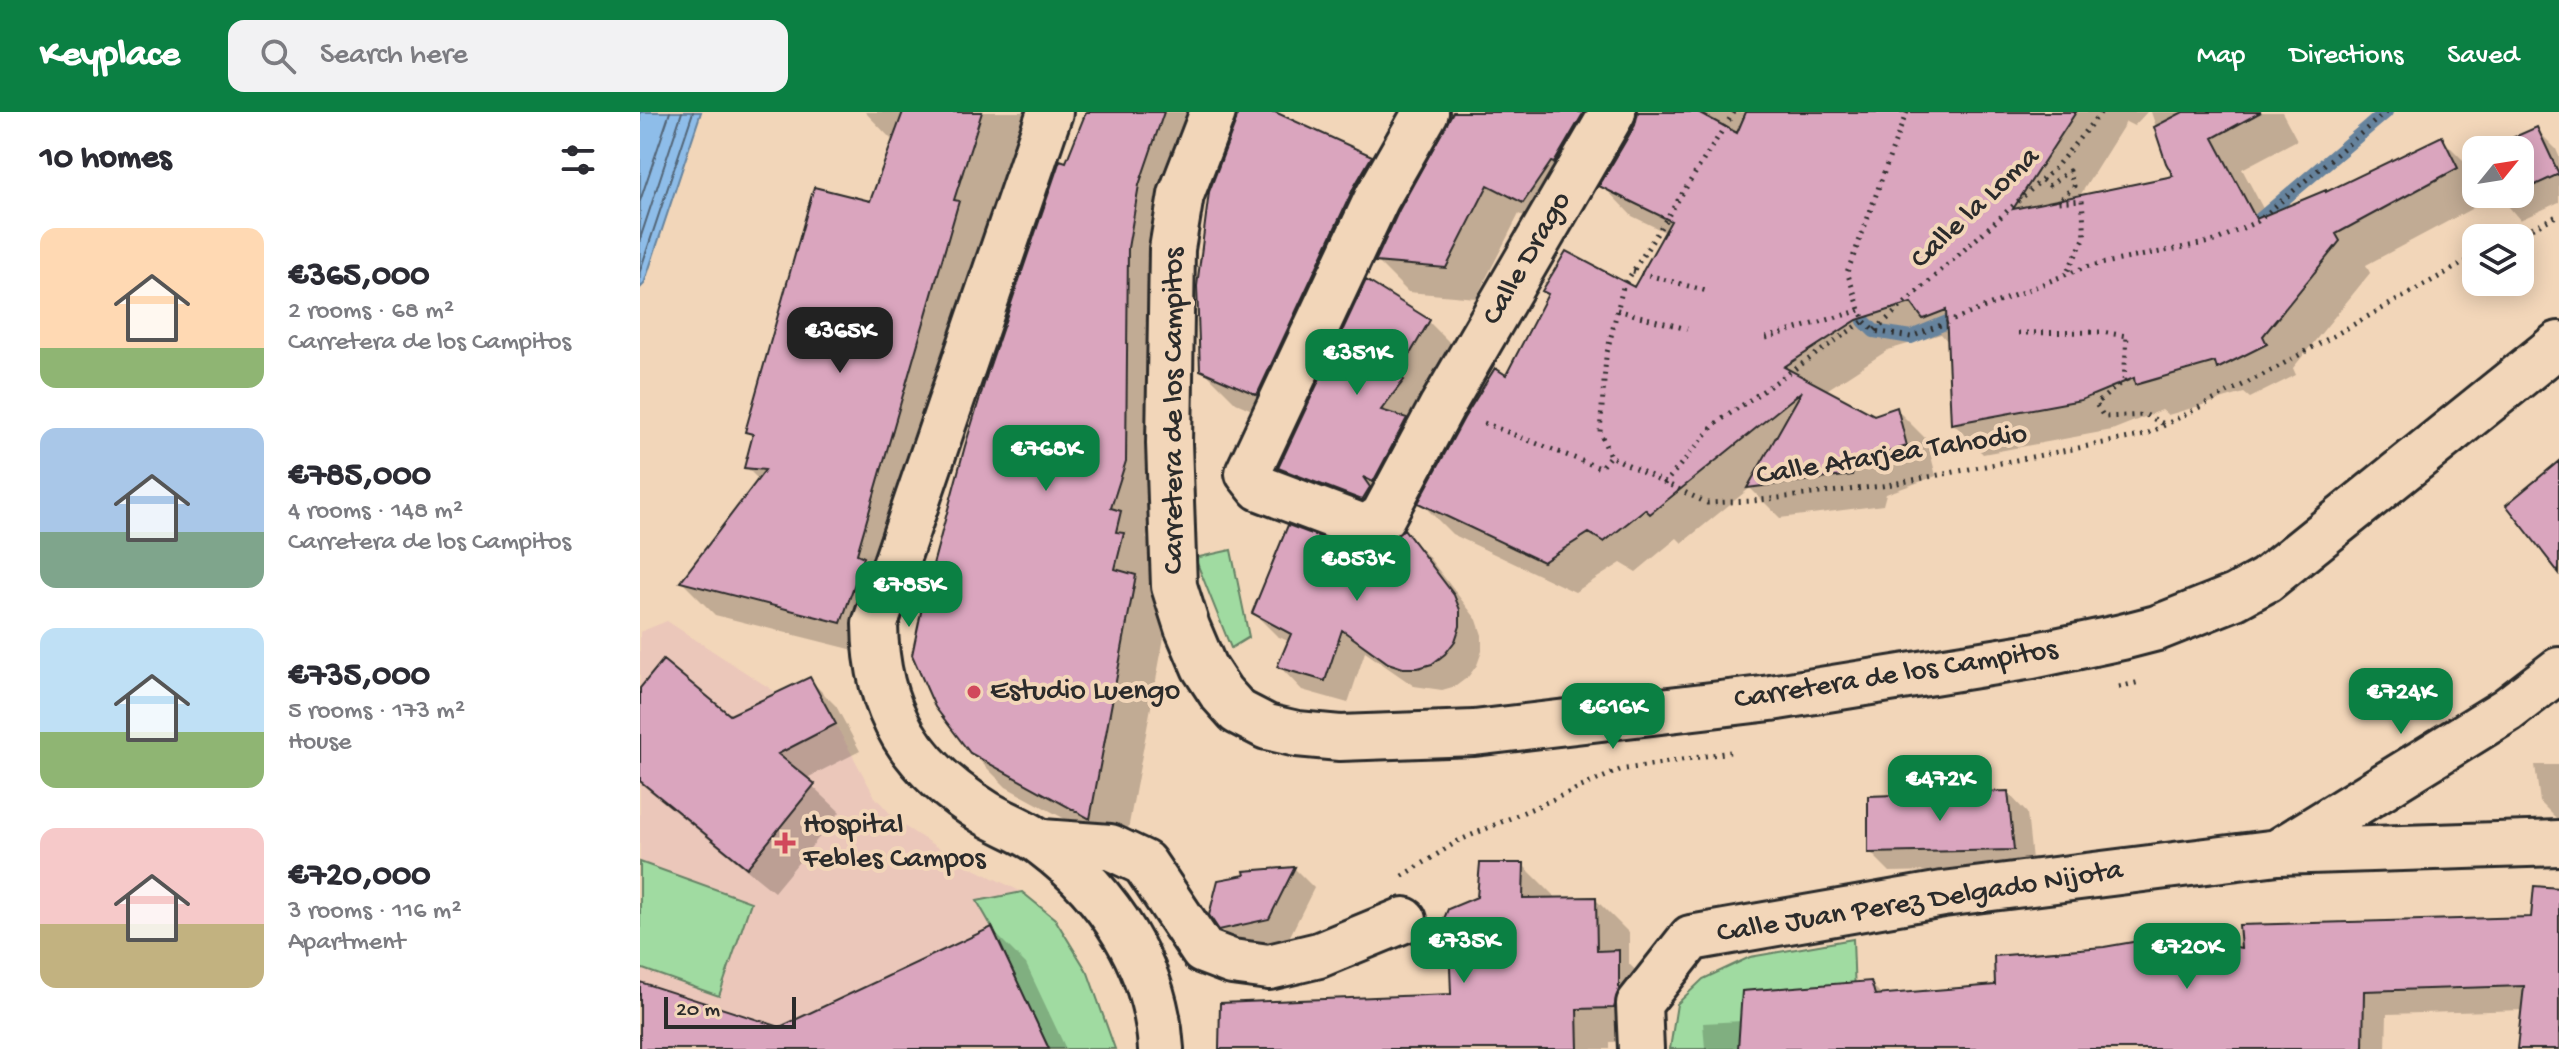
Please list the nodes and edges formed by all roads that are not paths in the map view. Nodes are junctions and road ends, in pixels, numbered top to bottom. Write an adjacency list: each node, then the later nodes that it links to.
1 (1050, 112): 7 (main road)
2 (1213, 112): 5 (main road, Carretera de los Campitos)
3 (1426, 112): 4 (main road, Calle Drago)
4 (1613, 112)
5 (2559, 344)
6 (2559, 670): 9 (main road, Calle Juan Perez Delgado Nijota)
7 (1042, 842): 10 (main road); 11 (main road)
8 (2559, 843): 9 (main road, Calle Juan Perez Delgado Nijota)
9 (2278, 852): 12 (main road, Calle Juan Perez Delgado Nijota)
10 (1404, 920)
11 (1161, 1049)
12 (1641, 1049)

